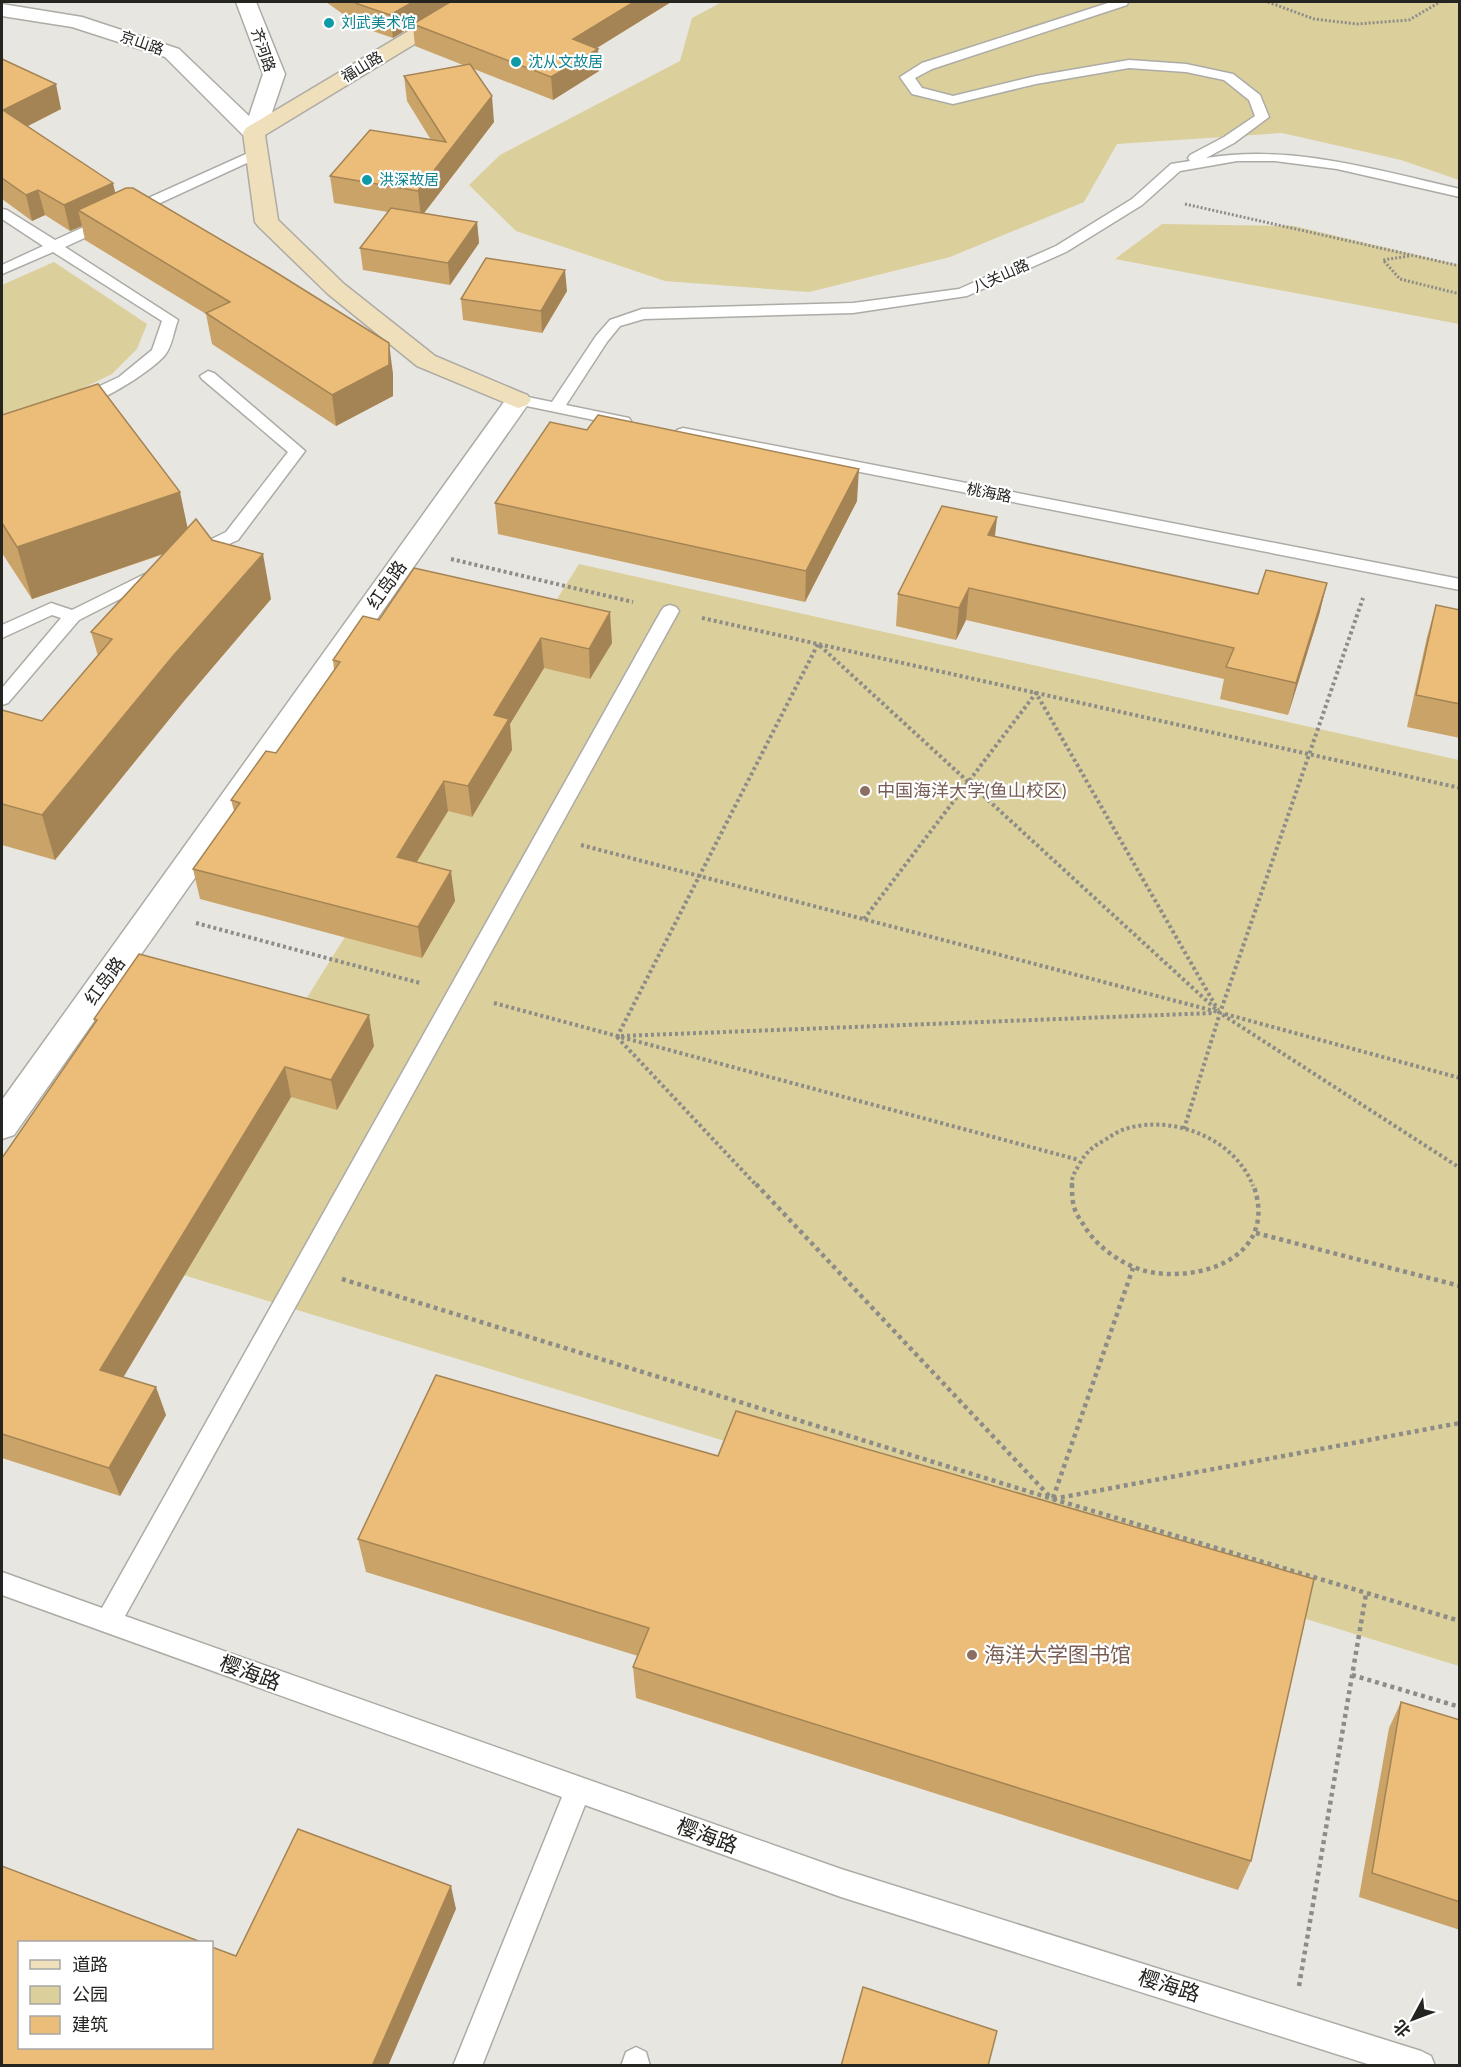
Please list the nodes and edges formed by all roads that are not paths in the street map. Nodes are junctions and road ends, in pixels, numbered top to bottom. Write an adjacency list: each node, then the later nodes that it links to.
1 (246, 2): 5 (street, 齐河路)
2 (470, 2): 5 (street, 福山路)
3 (1122, 2): 6 (lane, 八关山路)
4 (2, 10): 5 (street, 京山路)
5 (256, 143): 9 (lane); 12 (street)
6 (1176, 167): 7 (lane); 13 (lane, 八关山路)
7 (1460, 194)
8 (2, 213): 9 (lane)
9 (54, 247): 10 (lane); 14 (lane)
10 (2, 270)
11 (208, 376): 19 (lane)
12 (518, 400): 13 (lane); 22 (street, 红岛路)
13 (556, 408): 15 (lane)
14 (63, 409)
15 (638, 424)
16 (661, 429): 17 (lane, 桃海路)
17 (1460, 585)
18 (670, 611): 24 (lane)
19 (73, 616): 20 (lane); 21 (lane)
20 (2, 632)
21 (2, 699)
22 (2, 1126)
23 (2, 1584): 24 (lane, 樱海路)
24 (108, 1622): 25 (lane, 樱海路)
25 (578, 1790): 26 (lane); 27 (lane, 樱海路)
26 (467, 2066)
27 (1421, 2066)

